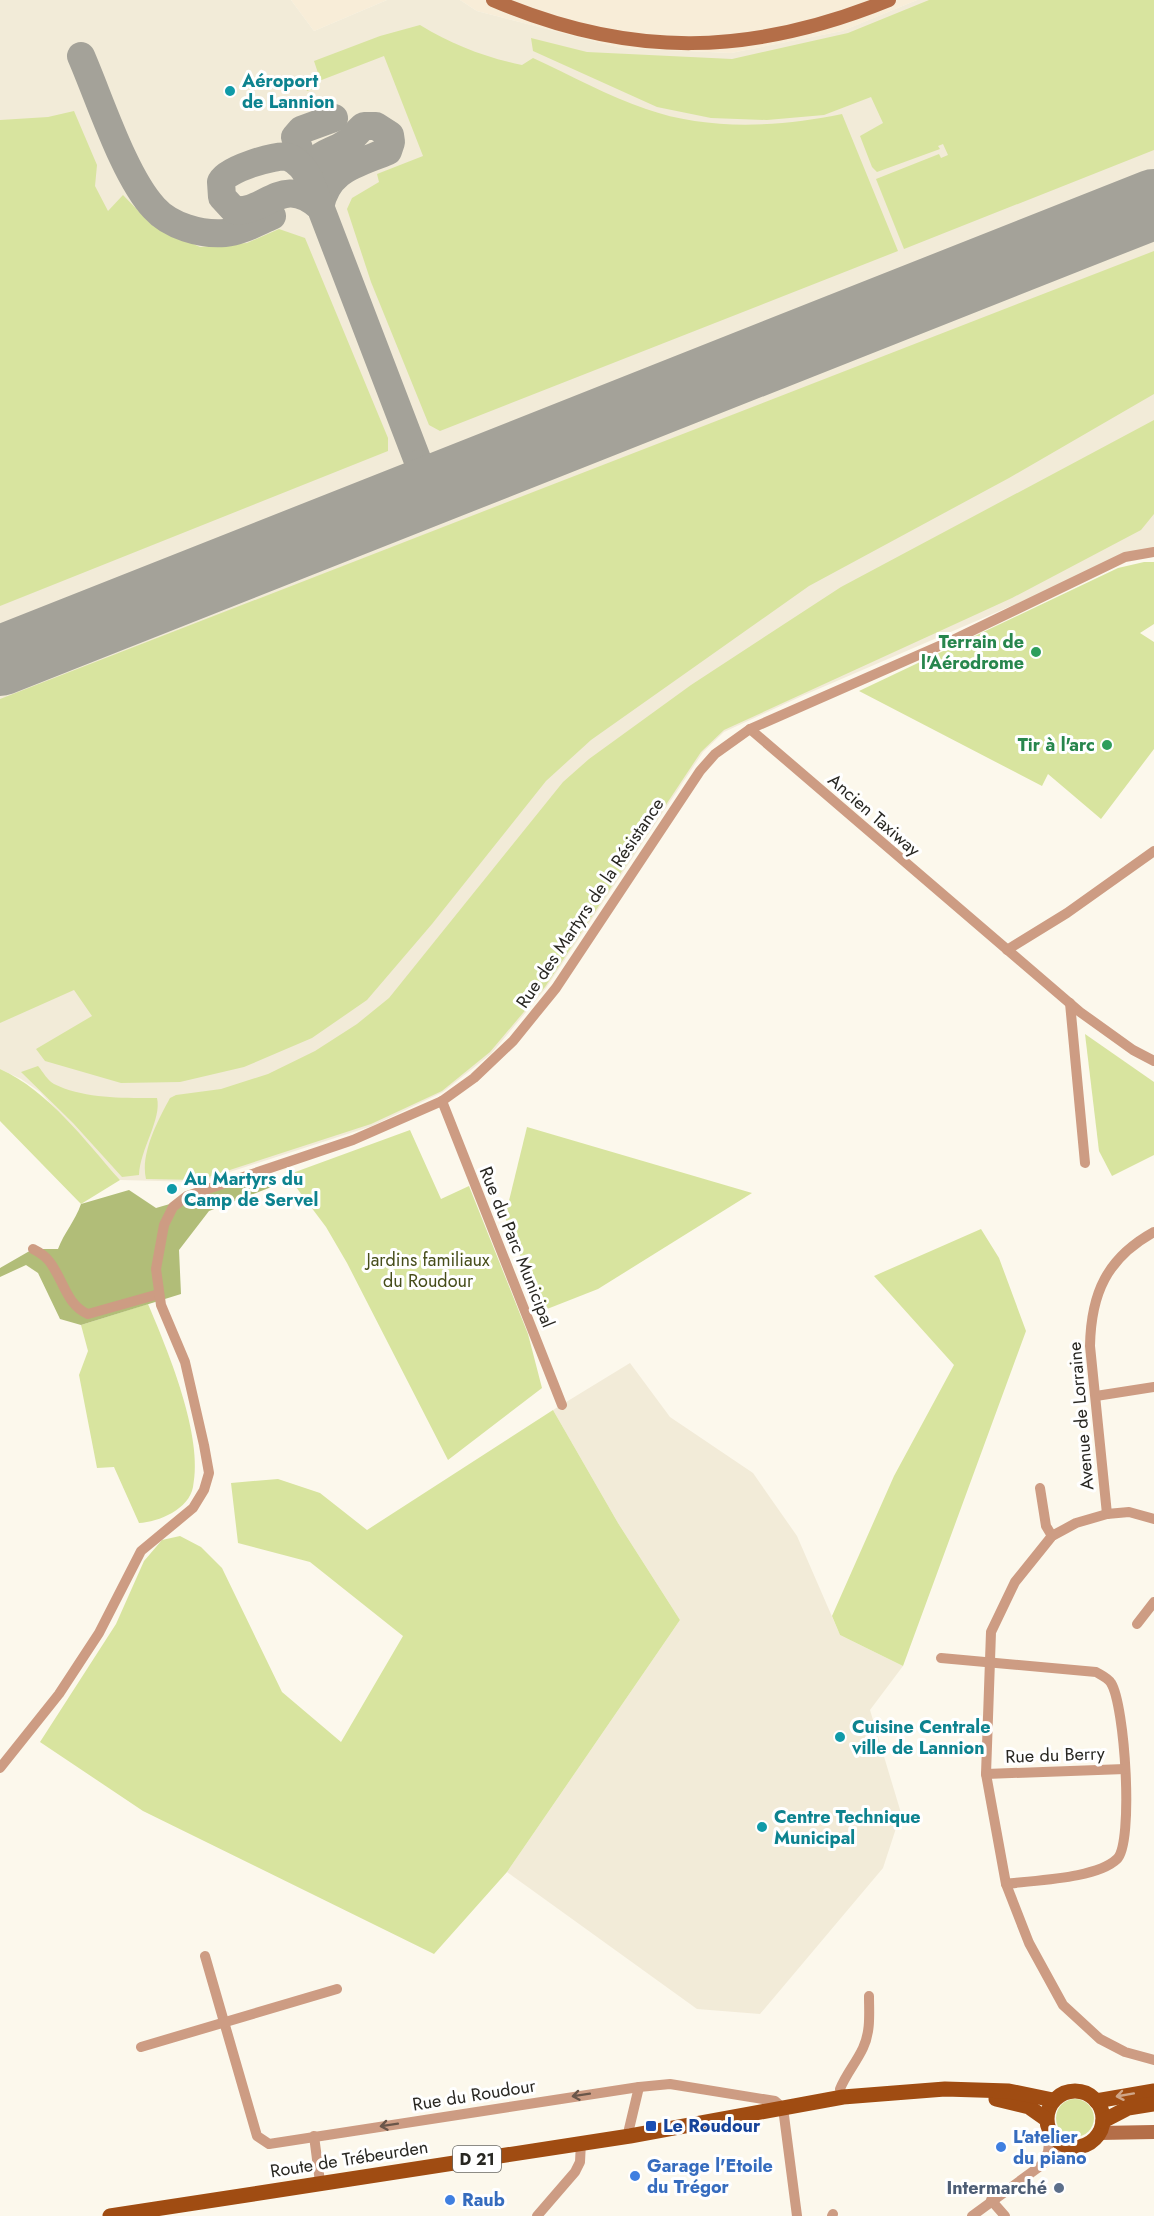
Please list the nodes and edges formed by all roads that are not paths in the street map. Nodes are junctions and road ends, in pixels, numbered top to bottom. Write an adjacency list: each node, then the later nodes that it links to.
1 (493, 0): 2 (main road)
2 (889, 0)
3 (1154, 552): 4 (street, Rue des Martyrs de la Résistance)
4 (750, 729): 6 (street, Ancien Taxiway); 9 (street, Rue des Martyrs de la Résistance)
5 (1154, 850): 6 (street)
6 (1007, 950): 7 (street, Ancien Taxiway)
7 (1070, 1003): 8 (street, Ancien Taxiway); 10 (street)
8 (1154, 1061)
9 (442, 1101): 13 (street, Rue des Martyrs de la Résistance); 16 (street, Rue du Parc Municipal)
10 (1085, 1163)
11 (1154, 1232): 15 (street, Avenue de Lorraine)
12 (33, 1249): 13 (street)
13 (159, 1294): 25 (street, Rue des Martyrs de la Résistance)
14 (1154, 1387): 15 (street)
15 (1096, 1396): 18 (street, Avenue de Lorraine)
16 (562, 1405)
17 (1040, 1488): 20 (street)
18 (1107, 1514): 19 (street); 20 (street)
19 (1154, 1519)
20 (1052, 1536): 24 (street)
21 (1154, 1602): 22 (street)
22 (1137, 1624)
23 (941, 1658): 24 (street)
24 (990, 1662): 26 (street); 27 (street)
25 (0, 1768)
26 (1125, 1770): 27 (street, Rue du Berry); 28 (street)
27 (986, 1774): 28 (street)
28 (1006, 1884): 34 (street)
29 (205, 1956): 32 (street, Rue du Roudour)
30 (337, 1989): 32 (street)
31 (869, 1996): 37 (street)
32 (225, 2023): 33 (street); 45 (street, Rue du Roudour)
33 (141, 2047)
34 (1154, 2060)
35 (639, 2087): 41 (street, Rue du Roudour); 45 (street, Rue du Roudour, one-way to 45); 46 (street)
36 (1154, 2091): 39 (main road, one-way to 39)
37 (843, 2097): 38 (main road, Route de Trébeurden / D 21); 41 (main road, Route de Trébeurden / D 21); 42 (main road, Route de Trébeurden / D 21)
38 (1053, 2100): 39 (main road); 42 (main road)
39 (1096, 2101): 43 (main road)
40 (1154, 2104): 43 (main road)
41 (783, 2108): 46 (main road, Route de Trébeurden / D 21); 55 (street)
42 (1048, 2127): 48 (main road); 49 (street)
43 (1101, 2127): 44 (main road); 48 (main road)
44 (1154, 2132)
45 (314, 2136): 50 (street)
46 (630, 2136): 47 (main road, Route de Trébeurden / D 21)
47 (581, 2142): 50 (main road, Route de Trébeurden / D 21); 54 (street)
48 (1063, 2145): 49 (street)
49 (1041, 2164): 51 (street)
50 (320, 2182): 52 (main road, Route de Trébeurden / D 21)
51 (991, 2200): 56 (street); 57 (street)
52 (181, 2211): 53 (main road, Route de Trébeurden / D 21)
53 (110, 2216)
54 (537, 2216)
55 (797, 2216)
56 (972, 2216)
57 (1005, 2216)

